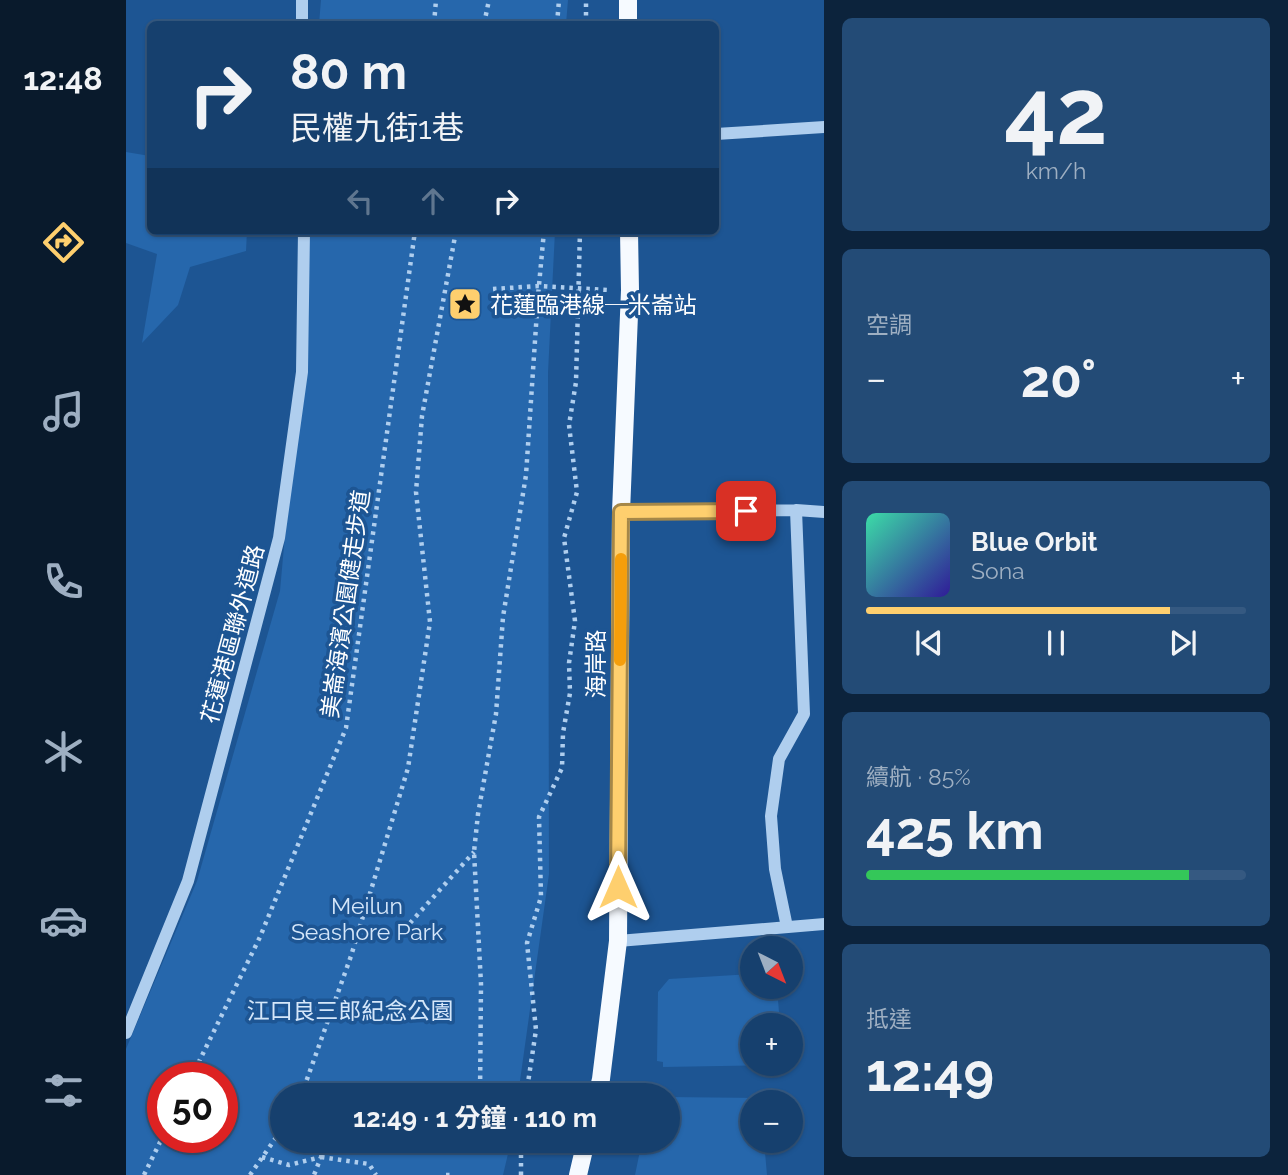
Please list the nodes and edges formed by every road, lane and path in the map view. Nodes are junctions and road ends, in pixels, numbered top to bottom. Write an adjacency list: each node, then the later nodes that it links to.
1 (302, 0): 7 (street)
2 (436, 0): 8 (path)
3 (489, 0): 9 (path)
4 (559, 0): 10 (path)
5 (586, 0): 11 (path)
6 (628, 0): 12 (main road)
7 (302, 21)
8 (434, 21)
9 (485, 21)
10 (557, 21)
11 (586, 21)
12 (628, 21)
13 (824, 127): 14 (street)
14 (719, 134)
15 (304, 235): 33 (street, 花蓮港區聯外道路)
16 (414, 235): 34 (path, 美崙海濱公園健走步道)
17 (455, 235): 35 (path)
18 (544, 235): 21 (path)
19 (580, 235): 23 (path)
20 (629, 235): 24 (main road, 海岸路)
21 (538, 286): 22 (path); 23 (path); 28 (path)
22 (494, 289)
23 (579, 290): 24 (path); 37 (path)
24 (631, 290): 26 (main road, 海岸路)
25 (796, 510): 26 (street); 27 (street); 31 (street)
26 (621, 512): 32 (main road, 海岸路)
27 (824, 512)
28 (474, 852): 29 (path); 36 (path)
29 (410, 923)
30 (824, 924): 31 (street)
31 (787, 927): 32 (street)
32 (618, 941): 38 (main road, 海岸路)
33 (126, 1033)
34 (199, 1062)
35 (306, 1083)
36 (481, 1083)
37 (528, 1083)
38 (600, 1083)
39 (270, 1145): 43 (path)
40 (155, 1153): 45 (path)
41 (521, 1153): 49 (path)
42 (583, 1153): 50 (main road)
43 (261, 1157): 44 (path); 46 (path)
44 (321, 1157): 47 (path); 48 (path)
45 (144, 1175)
46 (250, 1175)
47 (314, 1175)
48 (376, 1175)
49 (521, 1175)
50 (578, 1175)

